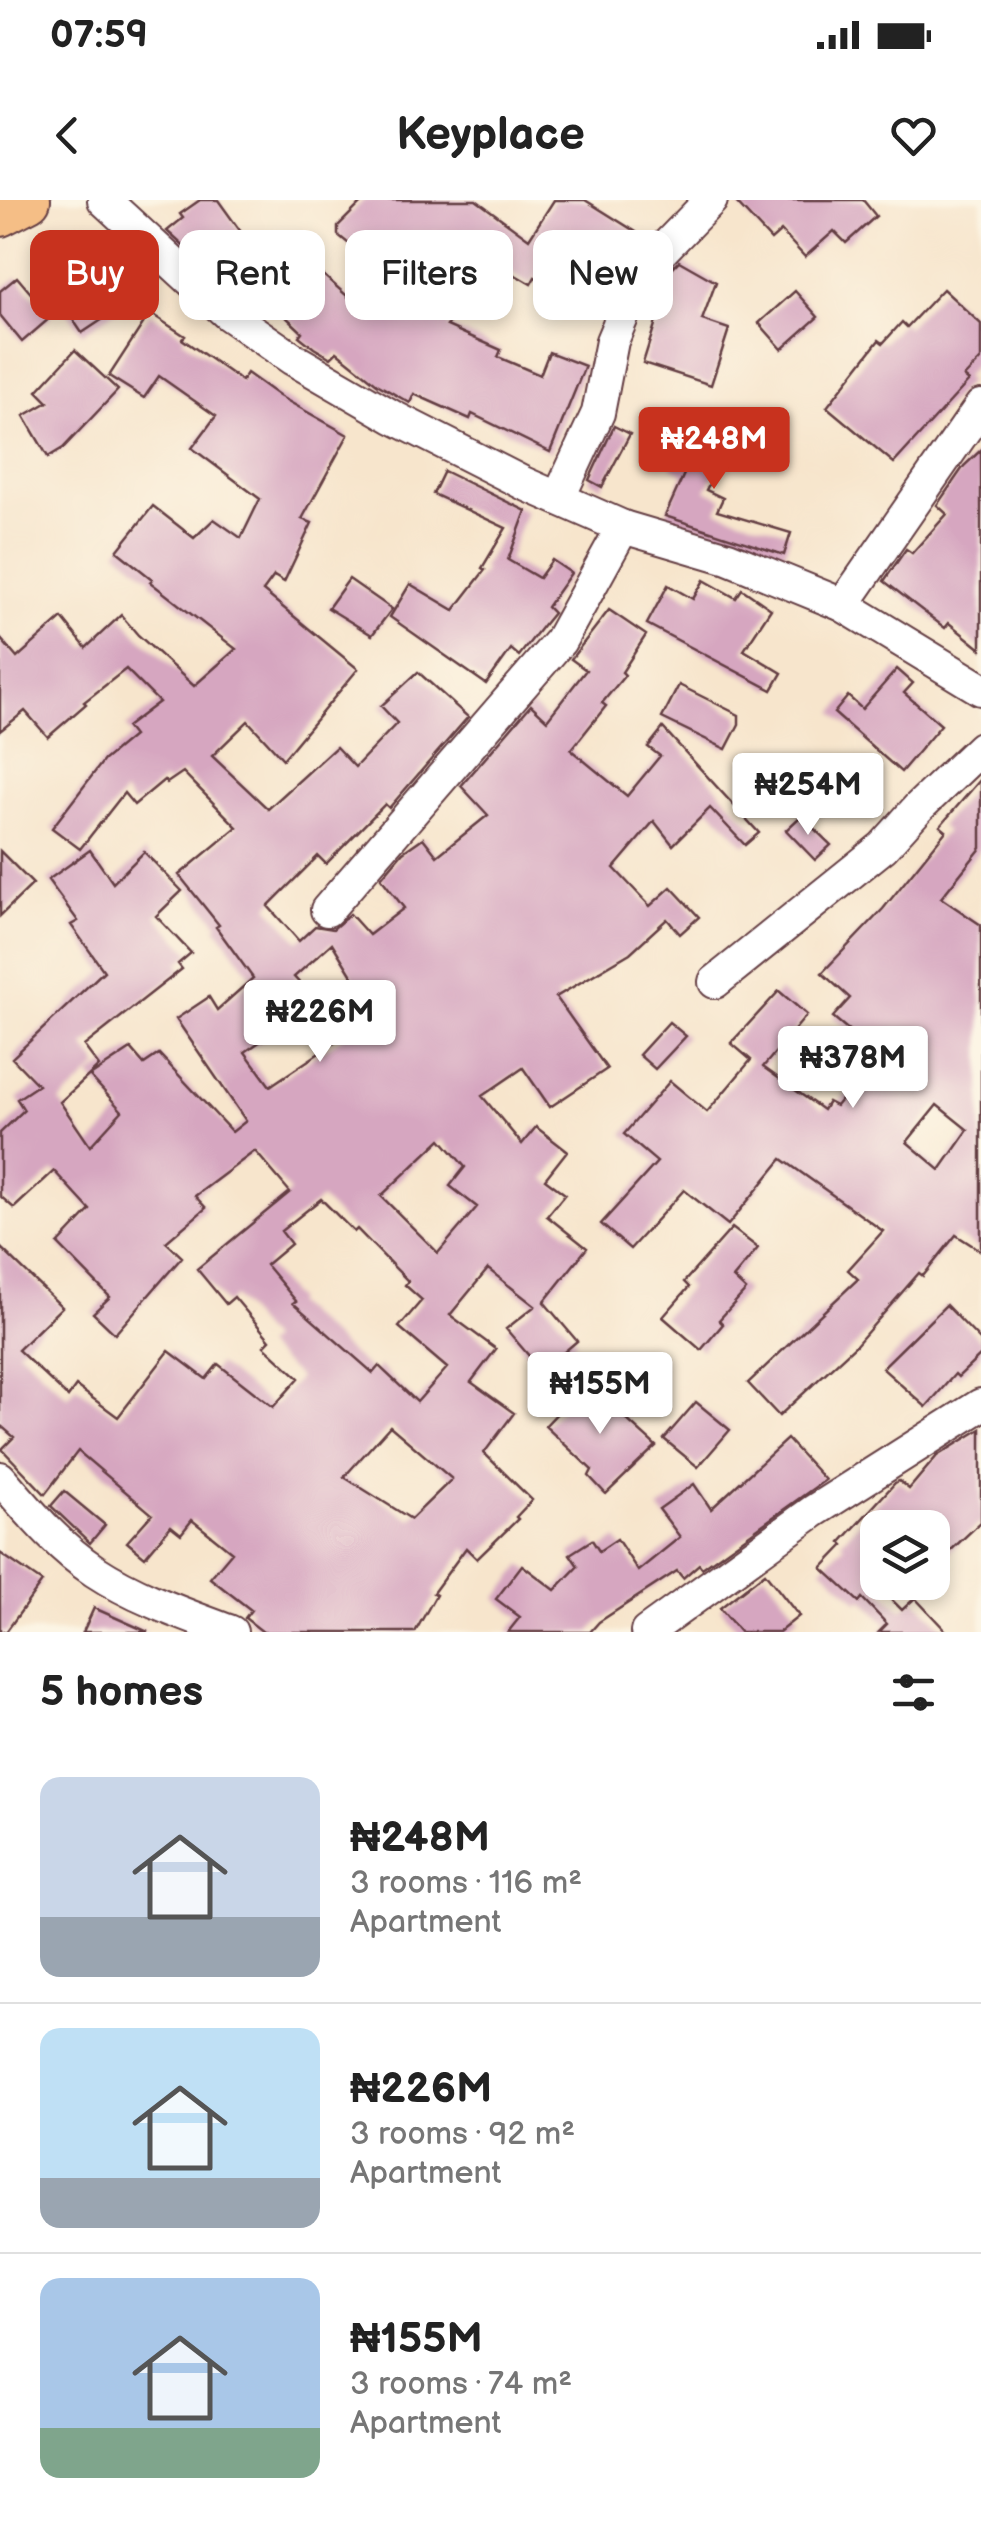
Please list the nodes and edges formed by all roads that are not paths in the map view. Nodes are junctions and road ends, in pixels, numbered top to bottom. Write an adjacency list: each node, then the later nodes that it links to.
1 (29, 200): 4 (main road)
2 (104, 200): 6 (street)
3 (711, 200): 6 (street)
4 (0, 215)
5 (981, 406): 8 (street)
6 (560, 497): 7 (street)
7 (623, 526): 8 (street); 11 (street)
8 (843, 605): 9 (street)
9 (981, 689)
10 (981, 748): 12 (street)
11 (327, 910)
12 (715, 982)
13 (981, 1404): 16 (street)
14 (0, 1478): 15 (street)
15 (231, 1632)
16 (647, 1632)

